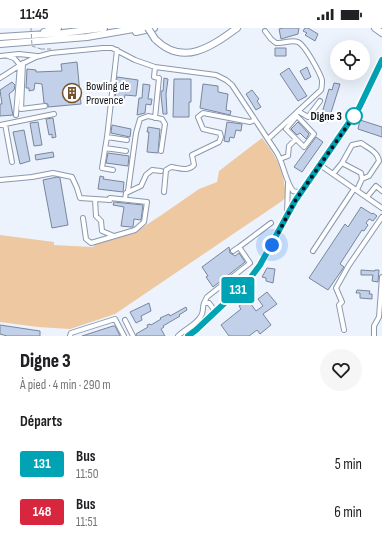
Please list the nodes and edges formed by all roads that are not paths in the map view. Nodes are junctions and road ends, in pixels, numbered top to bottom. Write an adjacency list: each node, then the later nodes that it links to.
1 (58, 28): 10 (highway)
2 (104, 28): 10 (highway)
3 (139, 28): 11 (highway)
4 (148, 28): 6 (highway, bridge)
5 (154, 28): 11 (highway)
6 (236, 28)
7 (374, 28): 9 (highway)
8 (265, 32): 24 (street)
9 (382, 33)
10 (10, 36): 12 (highway)
11 (97, 36): 13 (highway)
12 (0, 37)
13 (0, 44)
14 (117, 50): 17 (street); 20 (street); 30 (street)
15 (0, 56): 16 (street)
16 (8, 56): 17 (street); 19 (street)
17 (41, 56): 19 (street)
18 (382, 60): 40 (street)
19 (22, 64): 21 (street); 23 (street); 26 (street)
20 (155, 67): 27 (street); 28 (street)
21 (0, 78)
22 (320, 101): 24 (street)
23 (45, 106)
24 (298, 111): 31 (street)
25 (54, 114): 29 (street)
26 (16, 115)
27 (155, 118): 36 (street); 50 (street)
28 (255, 120): 31 (street); 52 (street)
29 (2, 124): 38 (street)
30 (107, 137): 33 (street); 34 (street)
31 (268, 139): 37 (street)
32 (296, 139): 32 (street); 37 (street)
33 (127, 140)
34 (105, 148): 35 (street); 41 (street)
35 (126, 150)
36 (161, 151)
37 (280, 158): 45 (street)
38 (12, 162)
39 (342, 163): 43 (street); 44 (street); 44 (street)
40 (320, 165): 43 (street); 49 (street)
41 (113, 170)
42 (161, 171): 50 (street)
43 (333, 174): 48 (street)
44 (362, 178): 48 (street)
45 (287, 179): 47 (street); 54 (street)
46 (0, 180): 55 (street)
47 (291, 188): 49 (street); 57 (street)
48 (356, 189): 53 (street); 66 (street)
49 (303, 190): 57 (street)
50 (128, 191): 56 (street)
51 (382, 191): 53 (street)
52 (164, 192)
53 (367, 198): 58 (street)
54 (288, 199): 57 (street); 59 (street)
55 (95, 200): 56 (street); 63 (street)
56 (125, 200): 63 (street)
57 (295, 201): 59 (street)
58 (382, 208)
59 (287, 217): 69 (street)
60 (382, 217): 71 (street)
61 (83, 218): 63 (street)
62 (270, 223): 64 (street)
63 (114, 236)
64 (239, 247): 65 (street); 68 (street)
65 (233, 251)
66 (313, 251)
67 (382, 277): 77 (street)
68 (204, 303): 69 (street); 75 (street)
69 (215, 311): 76 (street)
70 (125, 320): 74 (street)
71 (344, 330)
72 (70, 336): 73 (street)
73 (124, 336)
74 (133, 336)
75 (178, 336)
76 (188, 336)
77 (374, 336)

